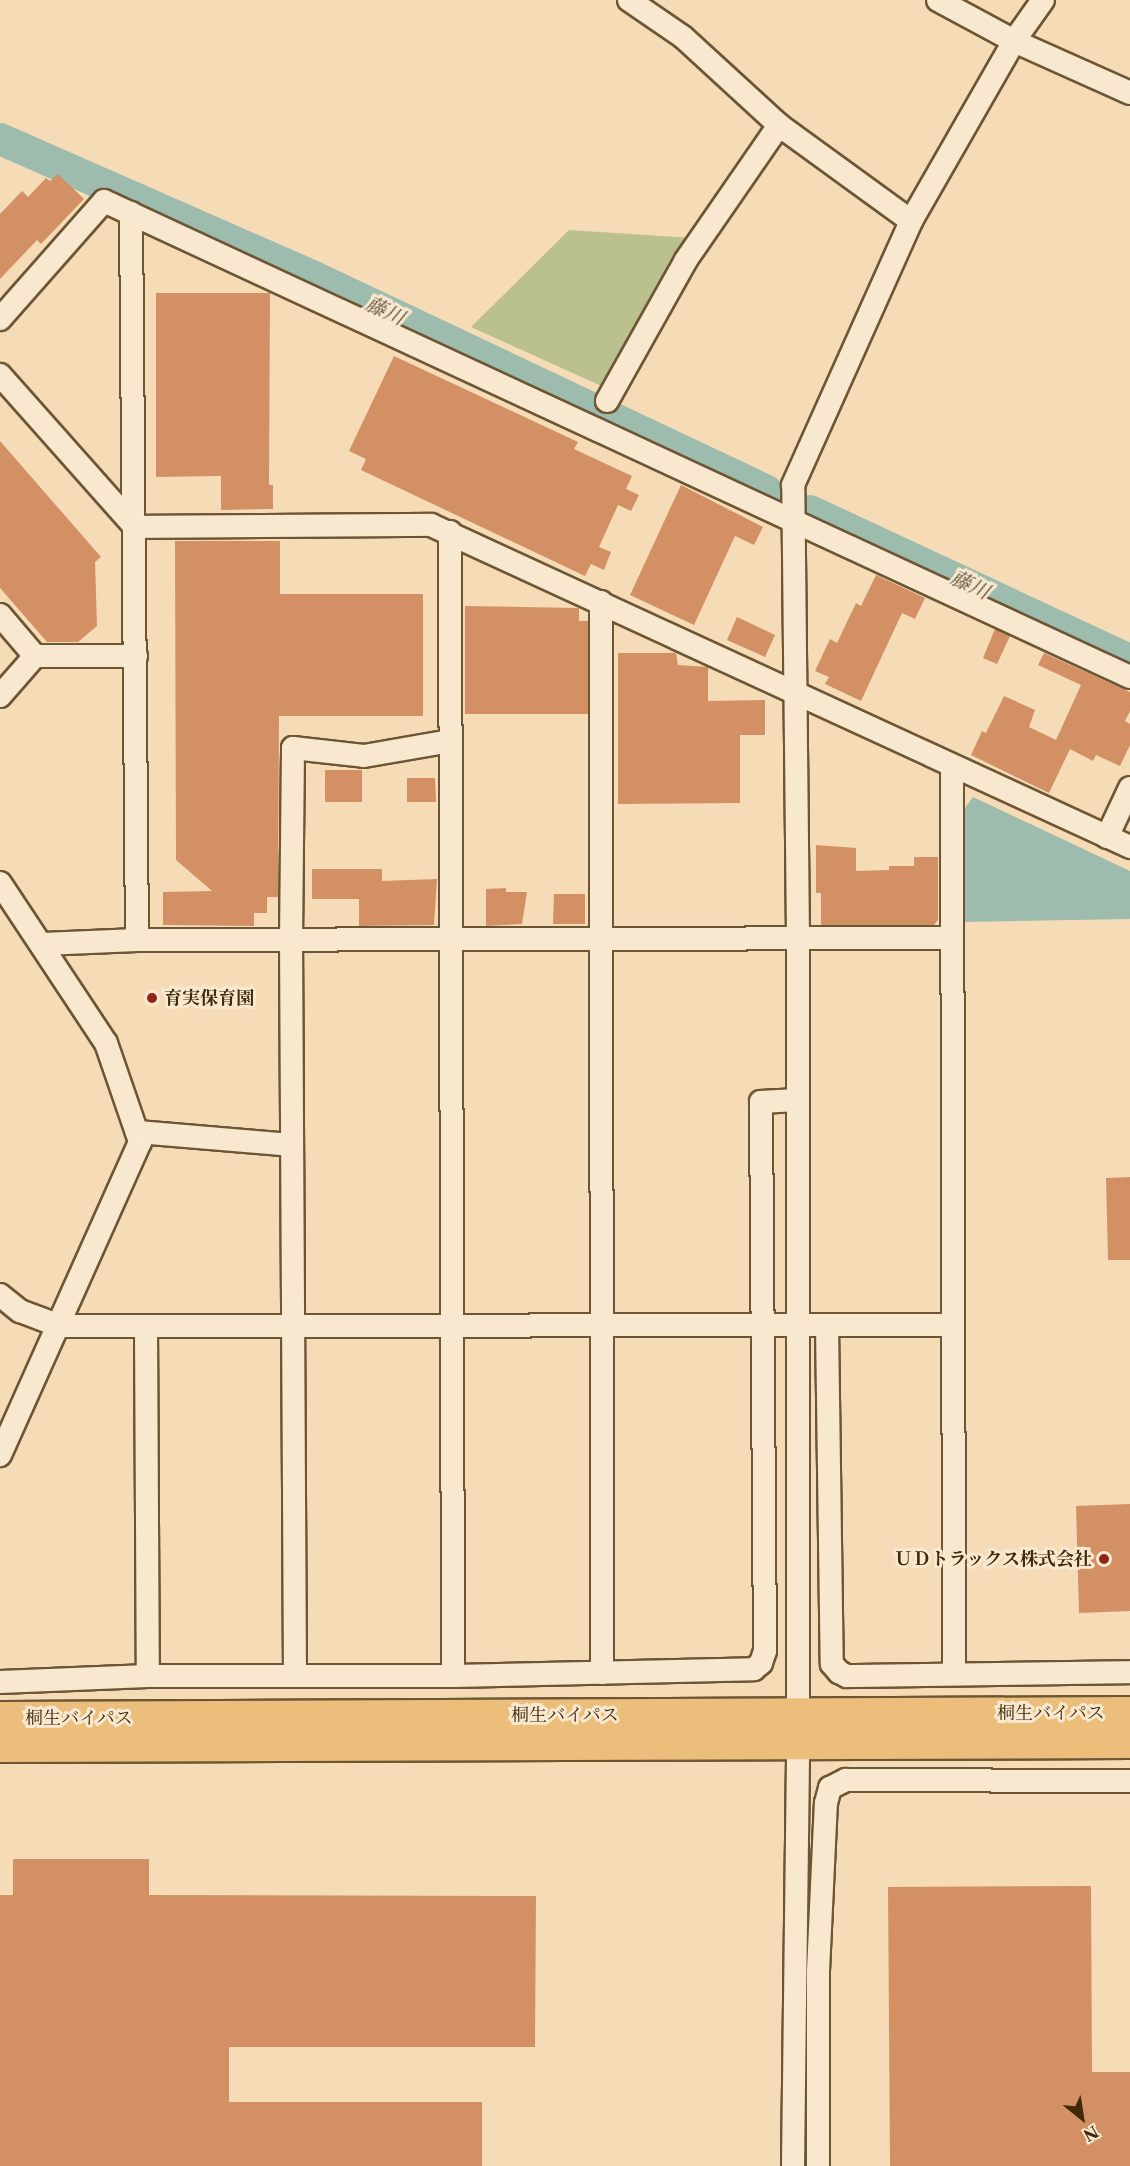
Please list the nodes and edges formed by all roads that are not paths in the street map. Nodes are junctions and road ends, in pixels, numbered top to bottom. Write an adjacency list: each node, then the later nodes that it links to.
1 (629, 0): 6 (street)
2 (938, 0): 4 (street)
3 (1043, 0): 4 (street)
4 (1014, 41): 5 (street); 8 (street)
5 (1130, 93)
6 (779, 125): 8 (street); 11 (street)
7 (131, 213): 9 (street); 12 (street); 13 (street)
8 (910, 221): 12 (street)
9 (0, 319)
10 (0, 375): 13 (street)
11 (607, 401)
12 (790, 521): 19 (street); 20 (street)
13 (135, 527): 14 (street); 18 (street)
14 (450, 532): 15 (street); 22 (street)
15 (601, 602): 20 (street); 32 (street)
16 (0, 615): 17 (street)
17 (35, 656): 18 (street); 21 (street)
18 (136, 656): 30 (street)
19 (1130, 677)
20 (793, 692): 23 (street); 28 (street)
21 (0, 696)
22 (450, 741): 31 (street); 33 (street)
23 (952, 768): 25 (street); 29 (street)
24 (1130, 788): 25 (street)
25 (1107, 837): 26 (street)
26 (1130, 847)
27 (0, 883): 34 (street)
28 (798, 937): 29 (street); 32 (street); 35 (street)
29 (952, 938): 43 (street)
30 (138, 940): 31 (street); 34 (street)
31 (291, 940): 33 (street); 37 (street)
32 (600, 940): 33 (street); 40 (street)
33 (450, 941): 39 (street)
34 (43, 944): 36 (street)
35 (797, 1101): 41 (street); 45 (street)
36 (137, 1131): 37 (street); 44 (street)
37 (291, 1145): 46 (street)
38 (0, 1296): 44 (street)
39 (454, 1325): 40 (street); 46 (street); 54 (street)
40 (603, 1325): 41 (street); 50 (street)
41 (765, 1325): 45 (street); 50 (street)
42 (827, 1325): 43 (street); 45 (street); 51 (street)
43 (953, 1325): 51 (street)
44 (60, 1326): 47 (street); 48 (street)
45 (798, 1326): 58 (street)
46 (292, 1327): 47 (street); 53 (street)
47 (146, 1328): 52 (street)
48 (0, 1455)
49 (1130, 1672): 51 (street)
50 (602, 1673): 54 (street)
51 (954, 1674)
52 (148, 1676): 53 (street); 55 (street)
53 (296, 1676): 54 (street)
54 (453, 1676)
55 (0, 1683)
56 (1130, 1713): 58 (highway, 桐生バイパス)
57 (0, 1718): 58 (highway, 桐生バイパス)
58 (798, 1729): 59 (highway, 桐生バイパス); 60 (highway, 桐生バイパス); 62 (street)
59 (1130, 1741)
60 (0, 1745)
61 (1130, 1781): 63 (street)
62 (793, 2166)
63 (818, 2166)

